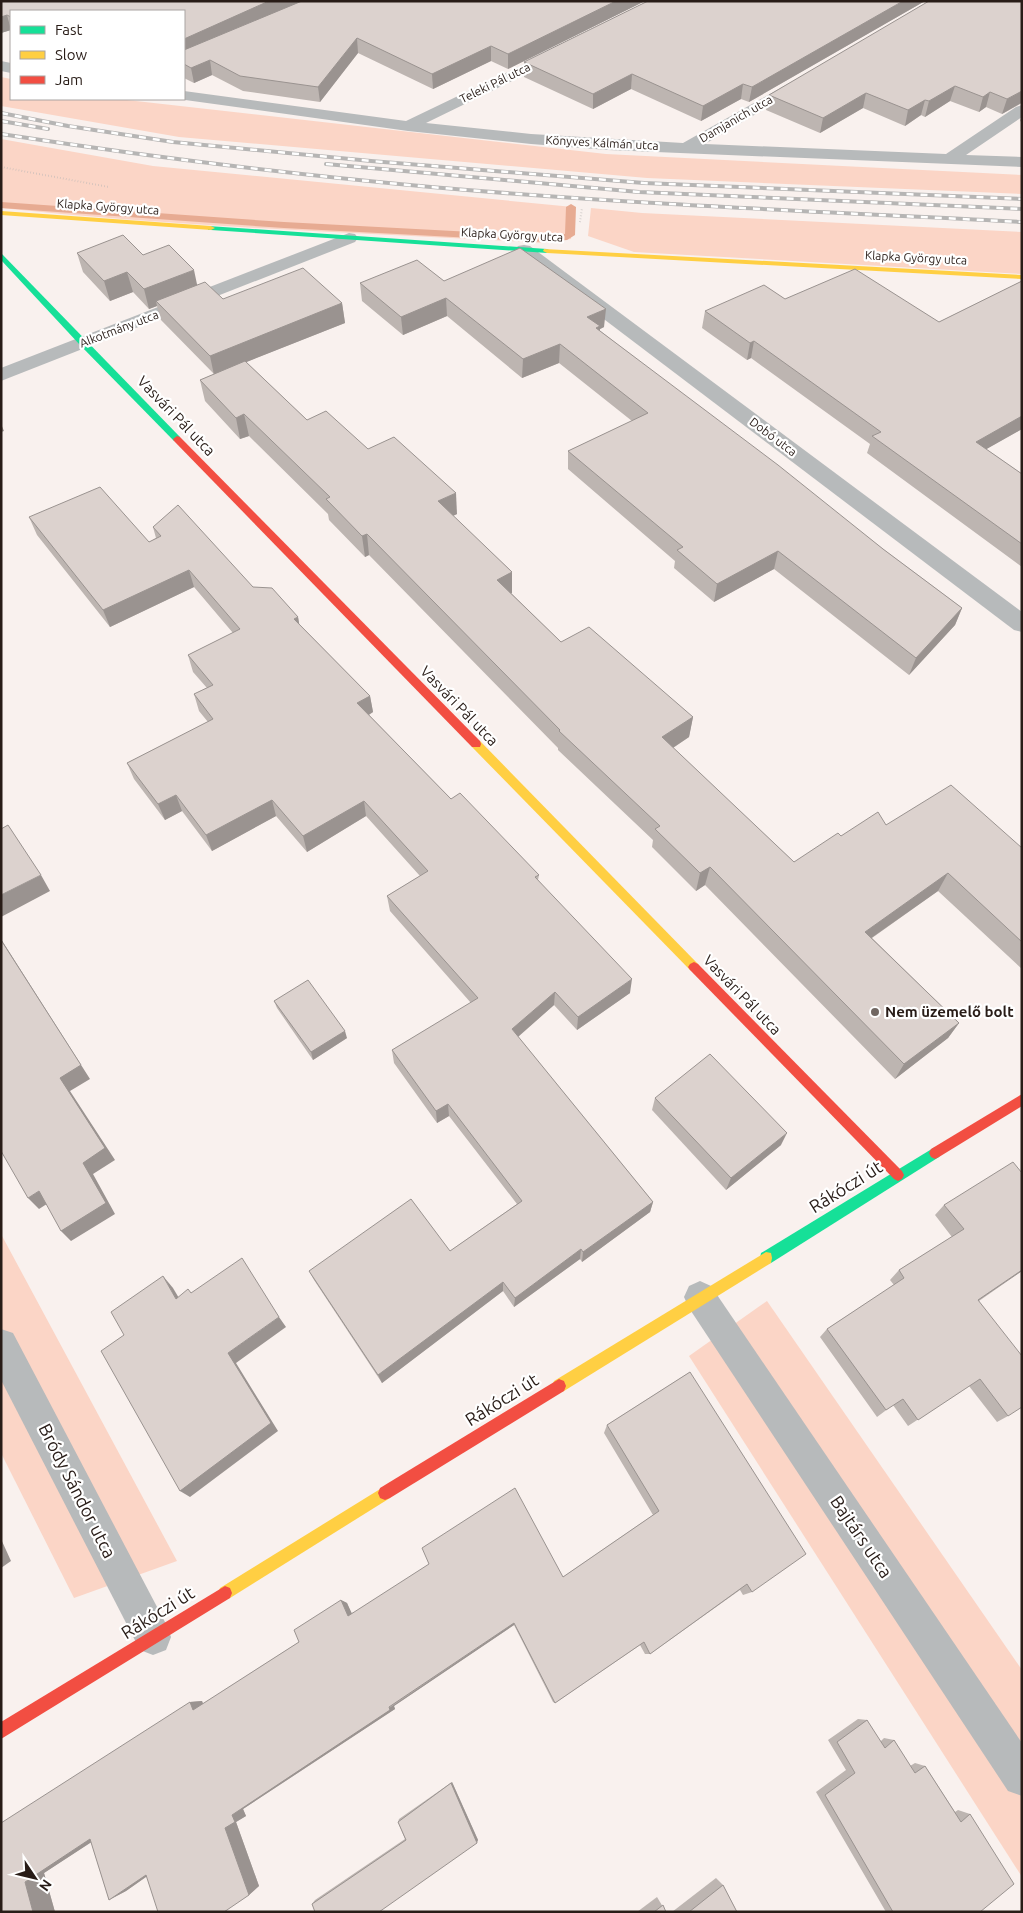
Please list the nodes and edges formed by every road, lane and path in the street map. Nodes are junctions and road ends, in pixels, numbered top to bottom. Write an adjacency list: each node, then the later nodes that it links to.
1 (575, 44): 5 (street, Teleki Pál utca)
2 (814, 74): 6 (street, Damjanich utca)
3 (185, 96): 5 (street, Könyves Kálmán utca)
4 (1022, 110): 7 (street)
5 (408, 126): 6 (street, Könyves Kálmán utca)
6 (688, 147): 7 (street, Könyves Kálmán utca)
7 (949, 159): 8 (street, Könyves Kálmán utca)
8 (1022, 162)
9 (1, 213): 10 (street, Klapka György utca)
10 (349, 238): 11 (street, Klapka György utca); 14 (street, Alkotmány utca)
11 (524, 250): 13 (street, Klapka György utca); 16 (street, Dobó utca)
12 (1, 255): 14 (street, Vasvári Pál utca)
13 (1022, 277)
14 (84, 343): 15 (street, Alkotmány utca); 18 (street, Vasvári Pál utca)
15 (1, 375)
16 (1022, 624)
17 (1022, 1099): 18 (street, Rákóczi út)
18 (898, 1175): 19 (street, Rákóczi út)
19 (700, 1298): 21 (street, Rákóczi út); 23 (street, Bajtárs utca)
20 (1, 1345): 21 (street, Bródy Sándor utca)
21 (153, 1637): 22 (street, Rákóczi út)
22 (1, 1731)
23 (1022, 1777)

